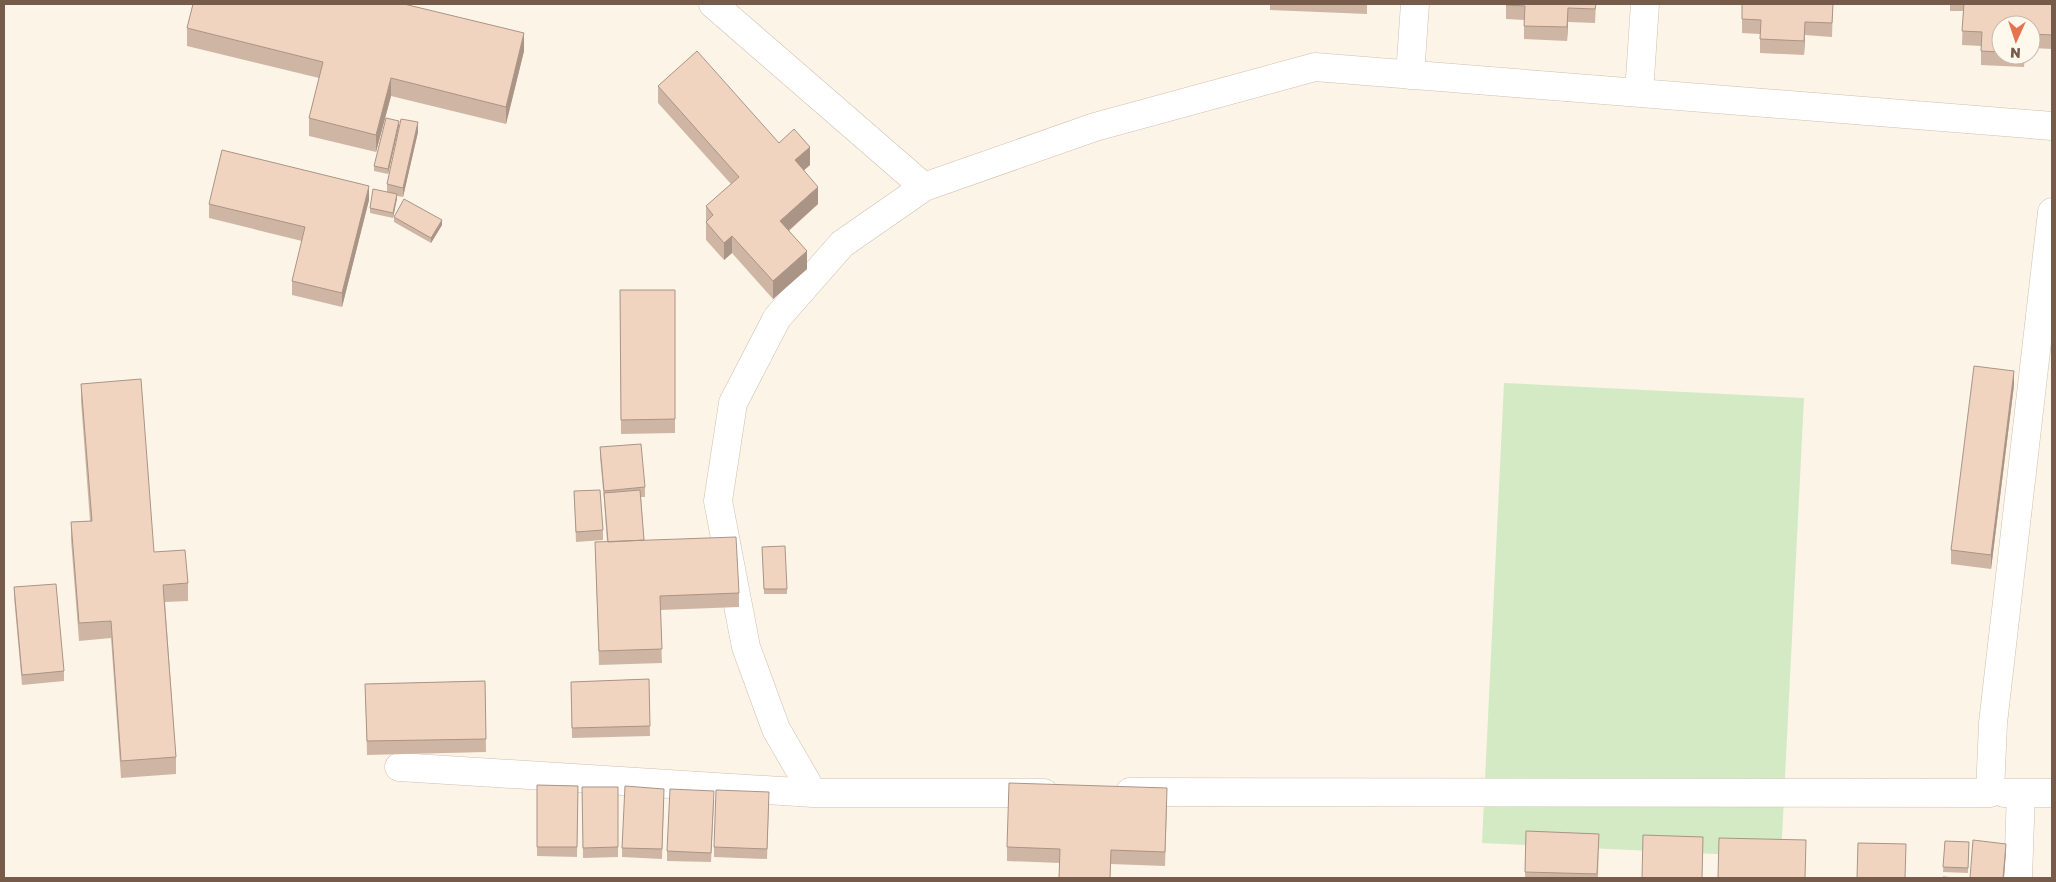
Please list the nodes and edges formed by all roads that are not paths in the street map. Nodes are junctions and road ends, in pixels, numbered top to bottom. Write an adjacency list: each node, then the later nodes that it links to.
1 (713, 4): 7 (street)
2 (1415, 4): 4 (street)
3 (1645, 4): 5 (street)
4 (1410, 75): 5 (street); 7 (street)
5 (1639, 93): 6 (street)
6 (2052, 126)
7 (924, 187): 13 (street)
8 (2052, 212): 10 (street)
9 (399, 767): 13 (street)
10 (1987, 787): 12 (street); 14 (street)
11 (1073, 792): 13 (street)
12 (1103, 792)
13 (813, 793)
14 (2021, 793): 15 (street); 16 (street)
15 (2052, 793)
16 (2018, 878)

